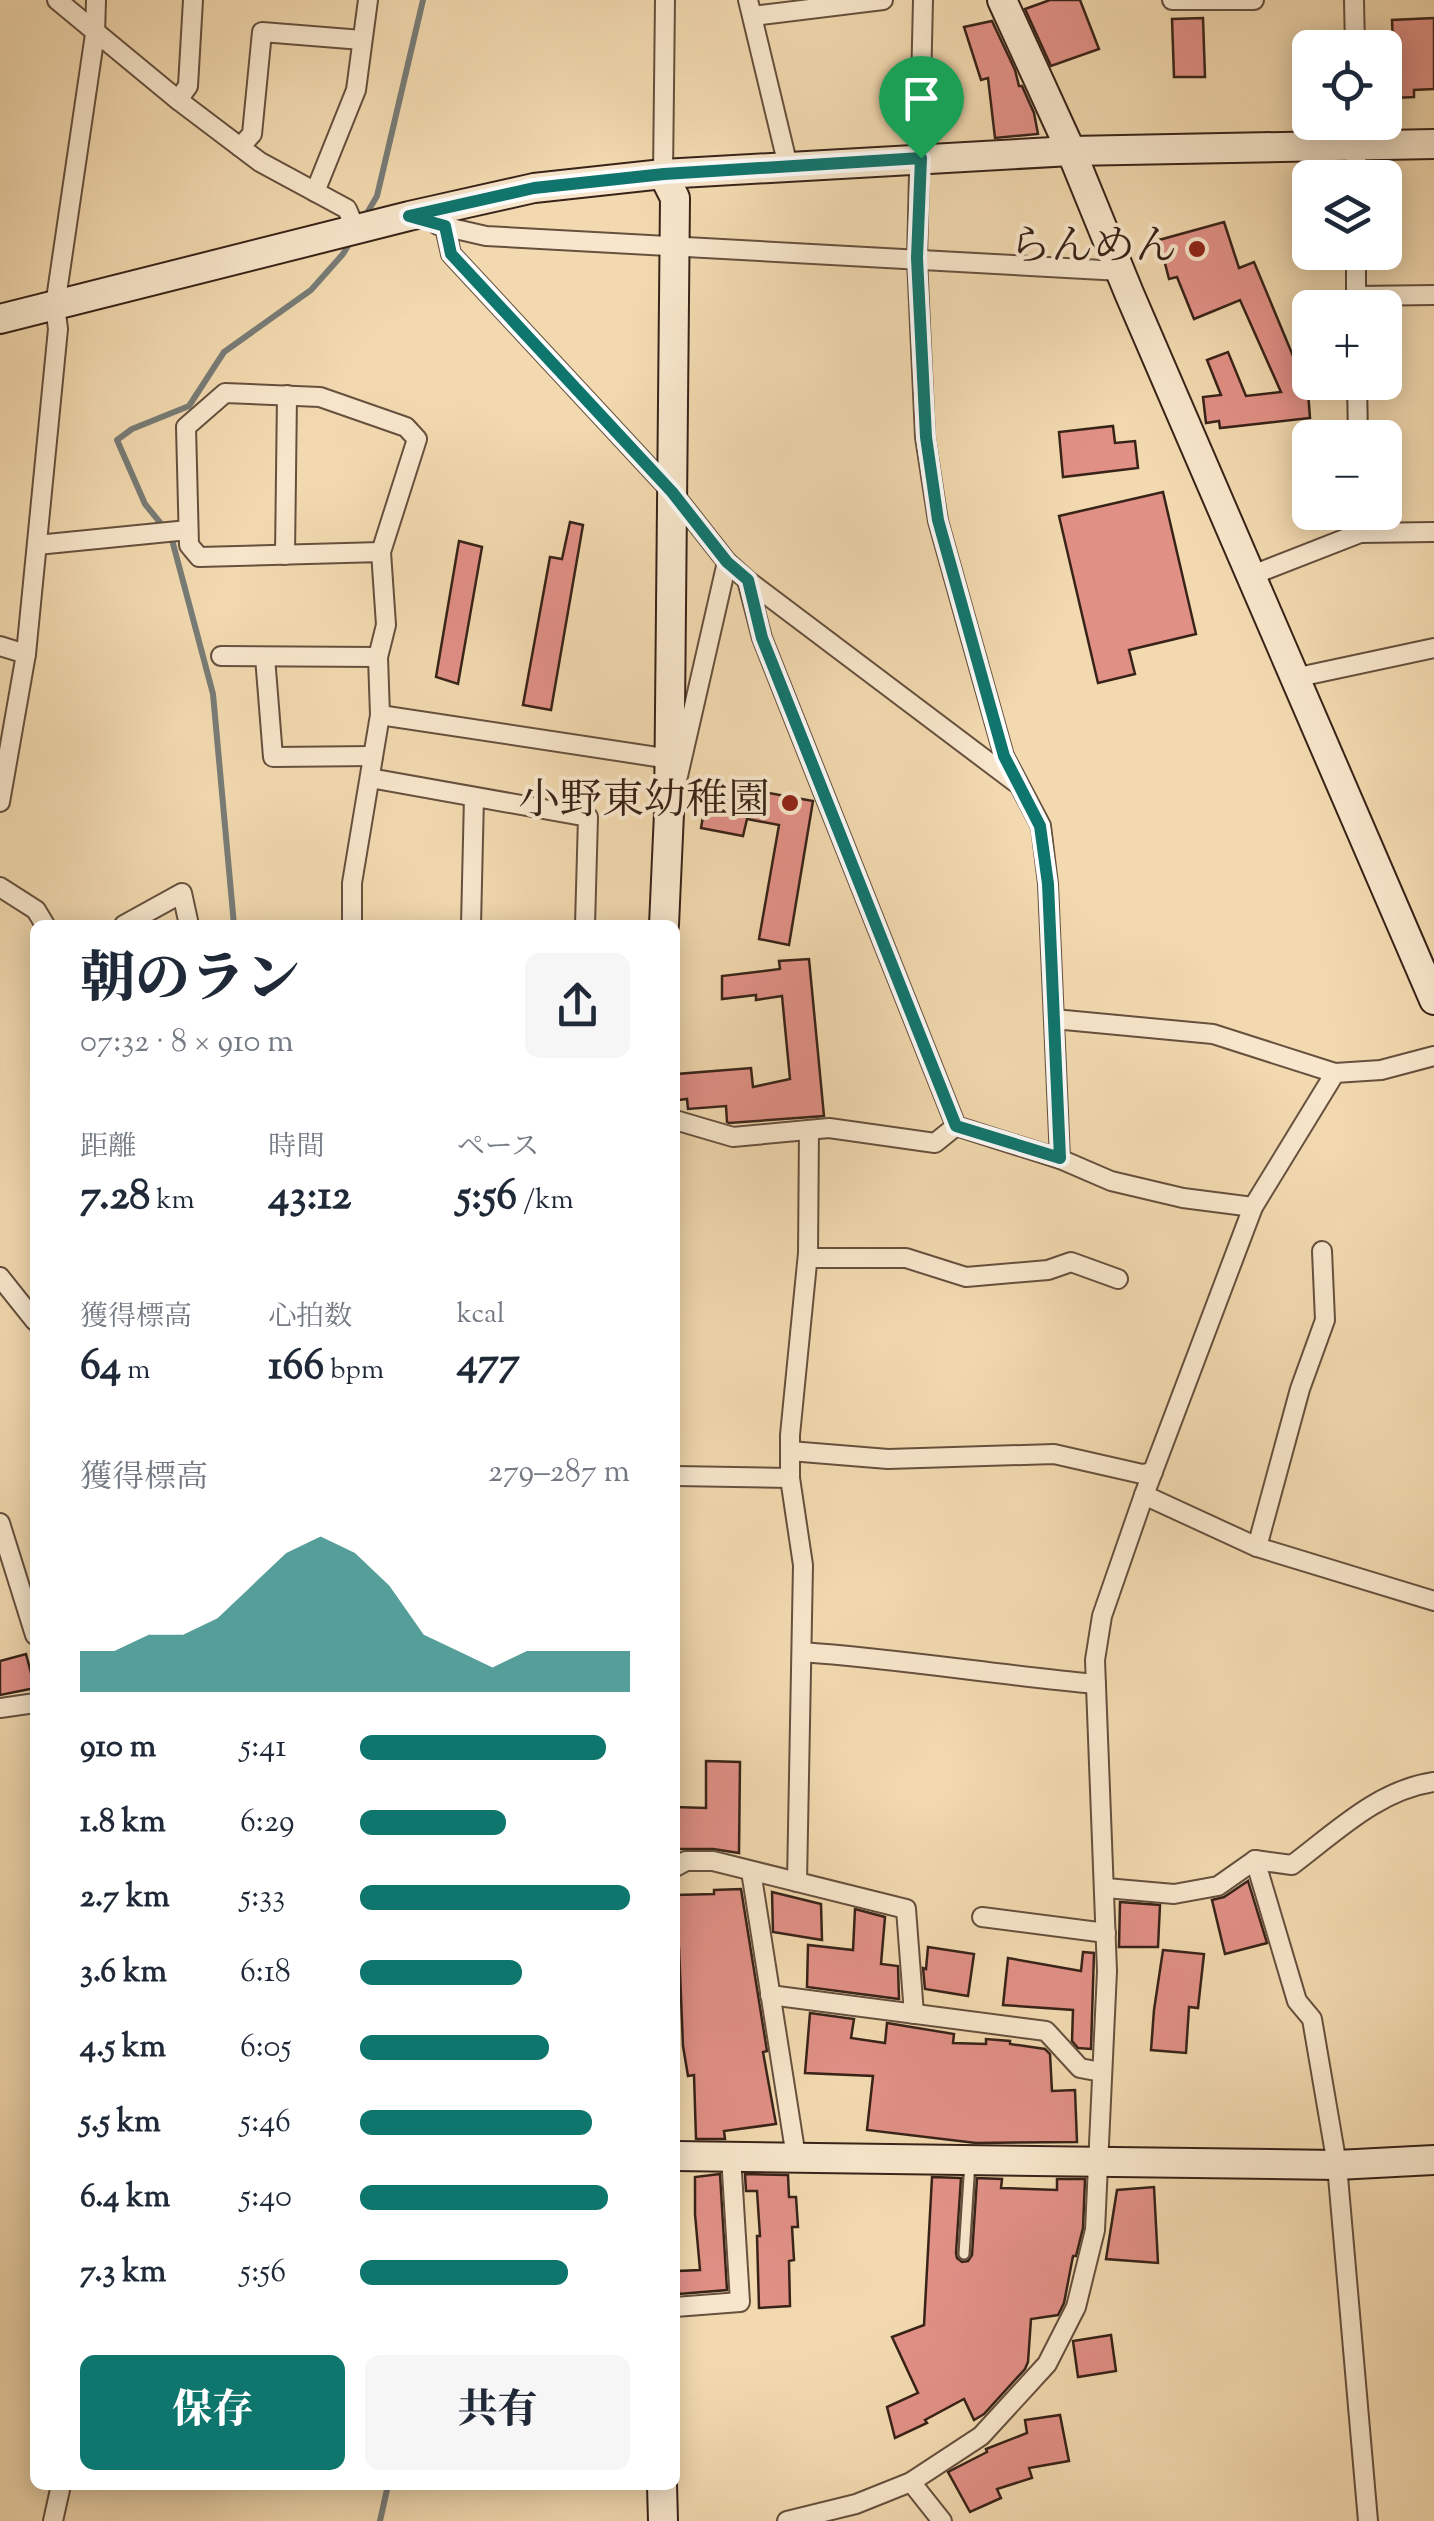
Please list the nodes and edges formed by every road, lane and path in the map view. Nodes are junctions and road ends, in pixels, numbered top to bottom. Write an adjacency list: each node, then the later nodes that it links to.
1 (56, 0): 14 (street)
2 (96, 0): 14 (street)
3 (194, 0): 16 (street)
4 (368, 0): 15 (street)
5 (665, 0): 24 (street)
6 (882, 0): 12 (street)
7 (923, 0): 22 (street)
8 (1002, 0): 21 (street)
9 (1172, 0): 10 (street)
10 (1254, 0)
11 (1354, 0): 13 (street)
12 (751, 8): 23 (street)
13 (1355, 30)
14 (95, 34): 16 (street); 34 (street)
15 (362, 40): 20 (street); 25 (street)
16 (178, 100): 20 (street)
17 (1292, 138): 21 (street)
18 (1402, 140): 19 (street)
19 (1434, 144)
20 (240, 147): 25 (street)
21 (1072, 151): 22 (street); 31 (street)
22 (921, 158): 23 (street); 30 (street)
23 (788, 166): 24 (street)
24 (664, 174): 26 (street); 29 (street)
25 (316, 192): 28 (street)
26 (409, 216): 27 (street); 28 (street)
27 (445, 226): 29 (street); 37 (street)
28 (356, 230): 34 (street)
29 (674, 245): 30 (street); 37 (street)
30 (917, 258): 31 (street); 58 (street)
31 (1120, 271): 45 (street)
32 (1434, 295): 33 (street)
33 (1402, 298)
34 (55, 306): 35 (street); 41 (street)
35 (0, 319)
36 (287, 396): 38 (street); 42 (street); 43 (street)
37 (672, 492): 44 (street); 56 (street)
38 (188, 530): 41 (street); 43 (street)
39 (1434, 532): 40 (street)
40 (1360, 533): 45 (street)
41 (37, 544): 49 (street)
42 (381, 552): 43 (street); 52 (street)
43 (284, 555)
44 (727, 562): 46 (street); 61 (street)
45 (1250, 576): 53 (street)
46 (748, 580): 58 (street); 75 (street)
47 (0, 646): 49 (street)
48 (1434, 648): 53 (street)
49 (26, 654): 60 (street)
50 (221, 656): 51 (street)
51 (265, 656): 52 (street); 55 (street)
52 (378, 657): 54 (street)
53 (1294, 678): 70 (street)
54 (380, 715): 55 (street); 56 (street)
55 (373, 756): 57 (street)
56 (670, 758): 61 (street)
57 (370, 778): 59 (street); 66 (street)
58 (1020, 785): 71 (street)
59 (474, 797): 67 (street); 68 (street)
60 (0, 798)
61 (670, 813): 69 (street)
62 (0, 887): 63 (street)
63 (43, 920)
64 (133, 920): 65 (street)
65 (188, 920)
66 (352, 920)
67 (471, 920)
68 (585, 920)
69 (664, 920)
70 (1434, 1000)
71 (1054, 1019): 73 (street); 77 (street)
72 (1434, 1056): 73 (street)
73 (1335, 1073): 78 (street)
74 (680, 1121): 76 (street)
75 (956, 1126): 76 (street); 77 (street)
76 (809, 1130): 80 (street)
77 (1060, 1158): 78 (street)
78 (1252, 1207): 85 (street)
79 (1322, 1251): 90 (street)
80 (808, 1258): 82 (street); 84 (street)
81 (0, 1277): 83 (street)
82 (1118, 1279)
83 (30, 1315)
84 (790, 1451): 85 (street); 87 (street)
85 (1153, 1472): 88 (street)
86 (680, 1476): 87 (street)
87 (790, 1478): 93 (street)
88 (1144, 1495): 90 (street); 94 (street)
89 (0, 1523): 92 (street)
90 (1256, 1546): 91 (street)
91 (1434, 1601)
92 (30, 1619)
93 (802, 1652): 94 (street); 101 (street)
94 (1096, 1684): 102 (street)
95 (30, 1704): 96 (street)
96 (0, 1708)
97 (1434, 1782): 98 (street)
98 (1254, 1860): 102 (street); 114 (street)
99 (680, 1865): 100 (street)
100 (750, 1871): 101 (street); 105 (street)
101 (798, 1882): 106 (street)
102 (1106, 1888): 104 (street)
103 (982, 1917): 104 (street)
104 (1106, 1933): 107 (street)
105 (770, 1996): 106 (street); 110 (street)
106 (914, 2014): 107 (street)
107 (1101, 2072): 112 (street)
108 (680, 2156): 109 (street)
109 (731, 2156): 110 (street); 116 (street)
110 (796, 2157): 111 (street)
111 (970, 2159): 112 (street); 115 (lane)
112 (1099, 2160): 114 (street); 117 (street)
113 (1434, 2160): 114 (street)
114 (1337, 2165): 124 (street)
115 (964, 2254)
116 (680, 2307)
117 (911, 2482): 122 (street); 123 (street)
118 (60, 2490): 120 (street)
119 (662, 2490): 121 (street)
120 (53, 2521)
121 (663, 2521)
122 (787, 2521)
123 (942, 2521)
124 (1368, 2521)

